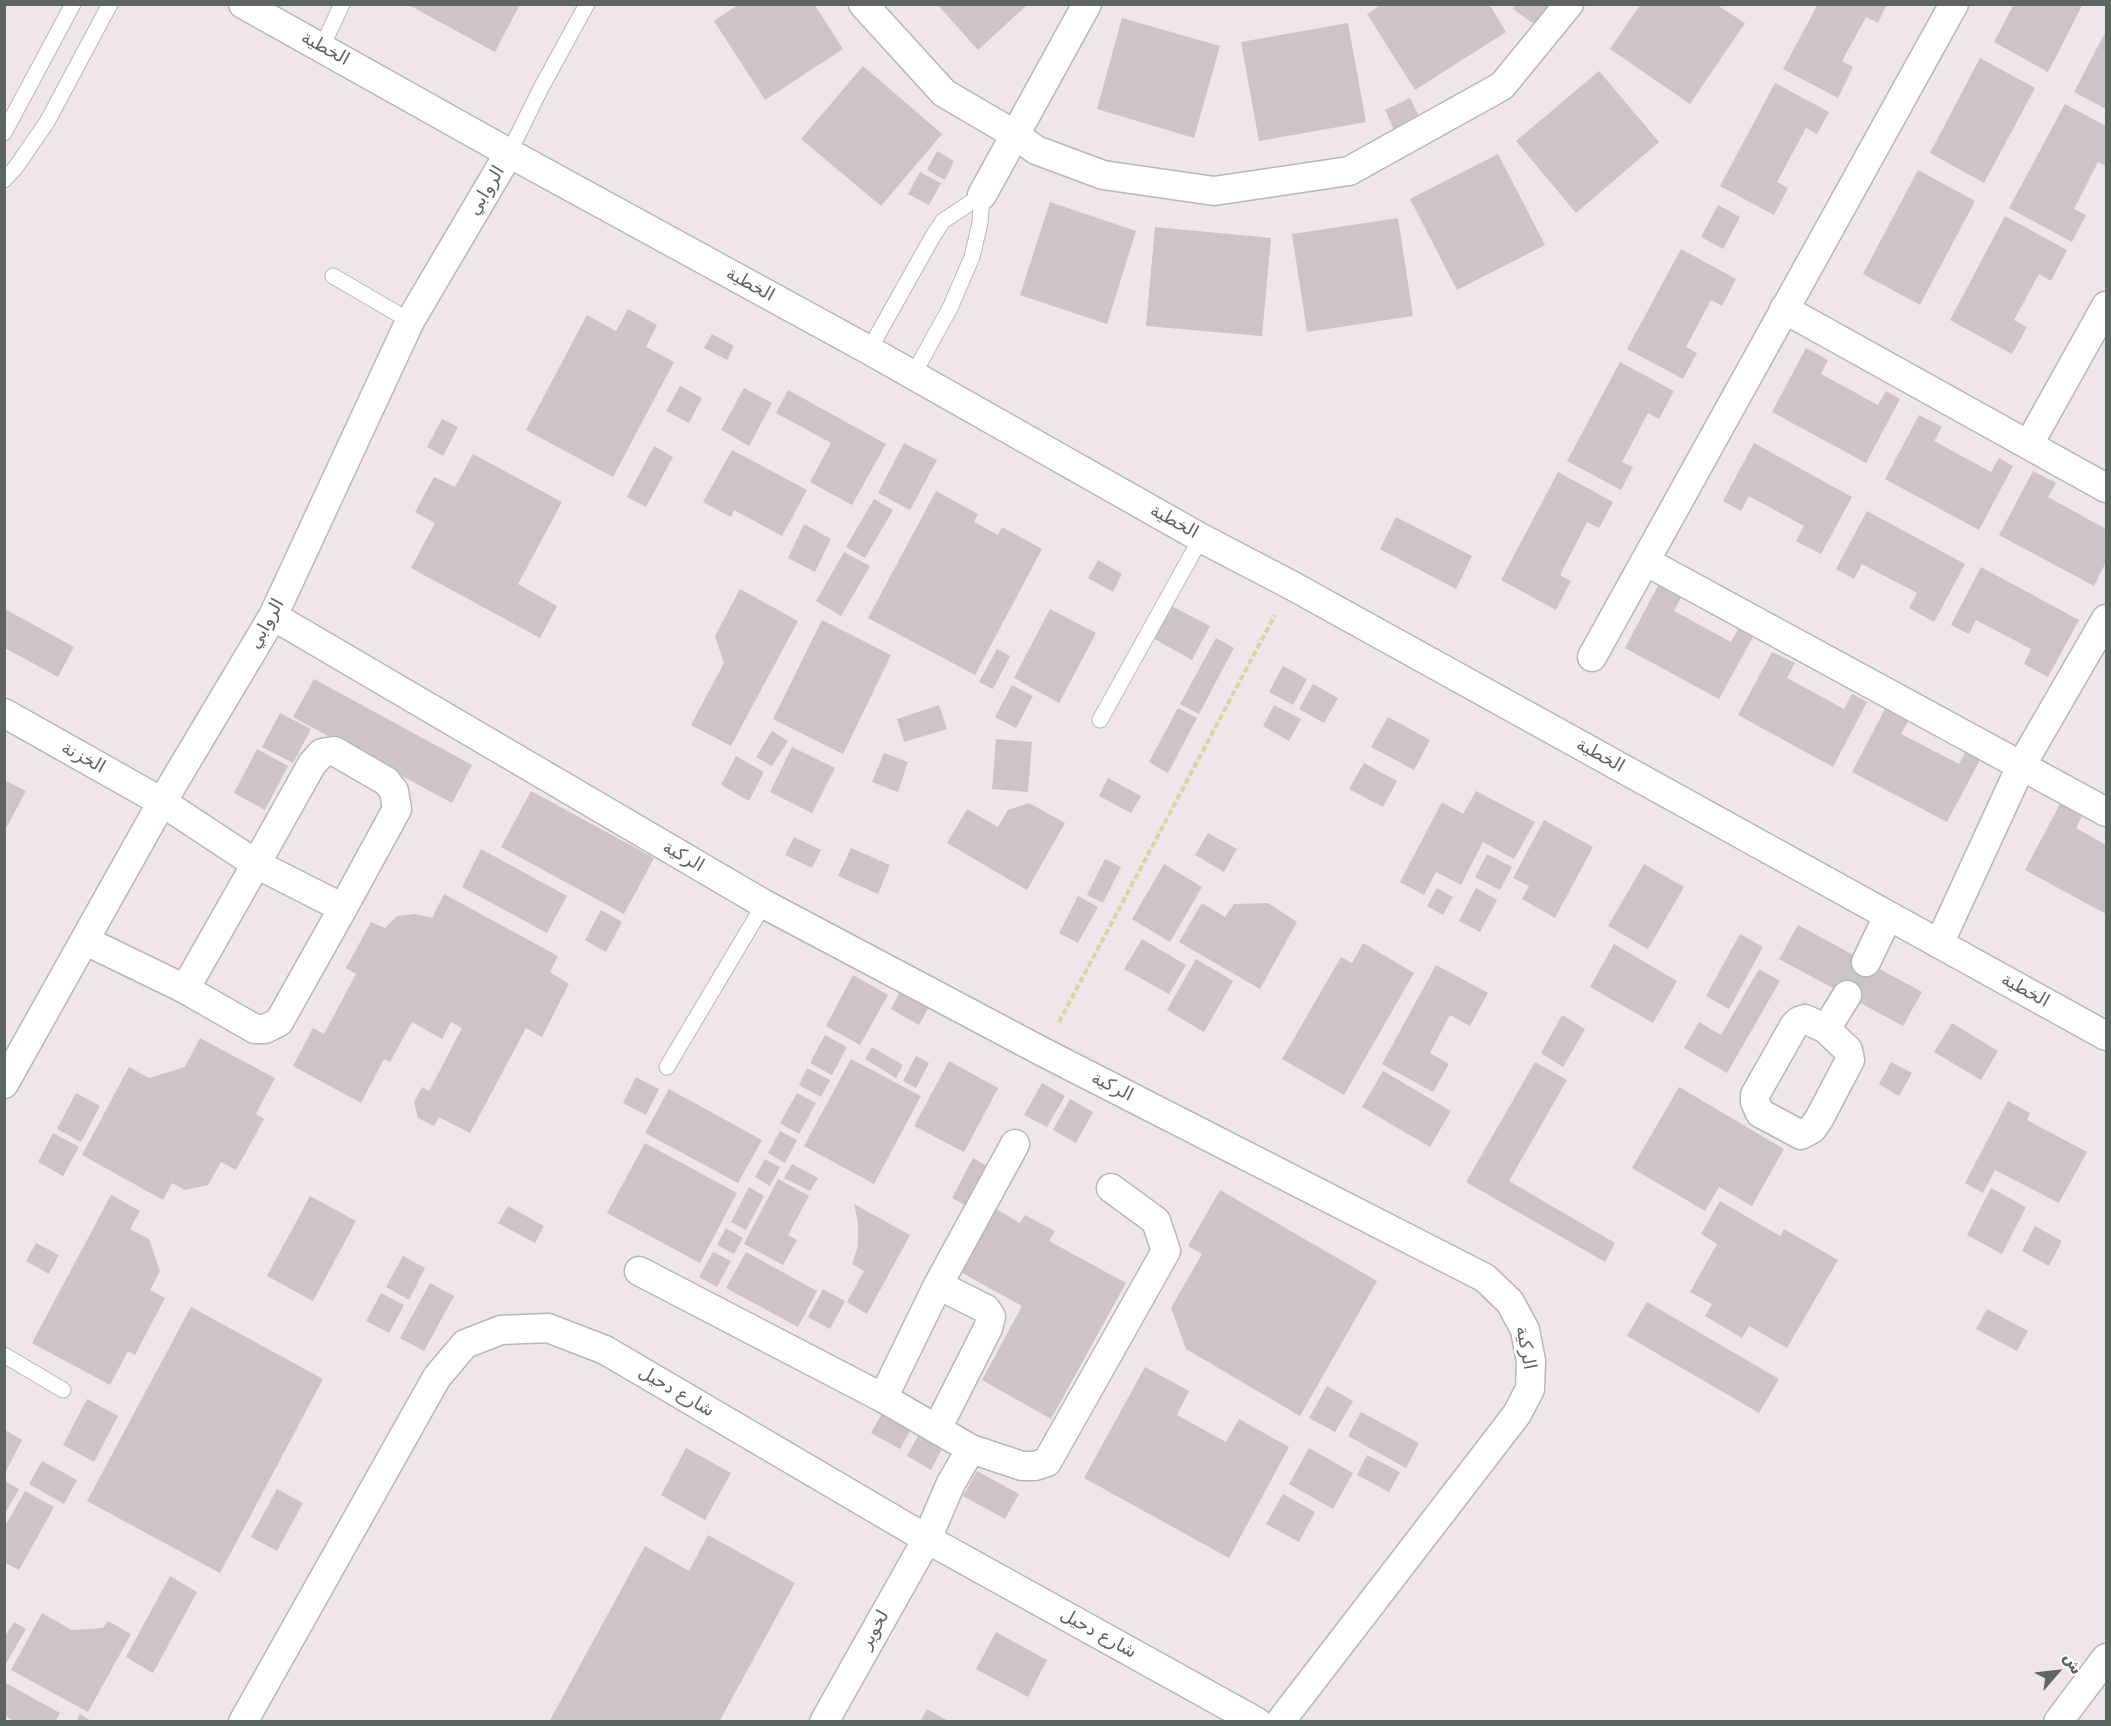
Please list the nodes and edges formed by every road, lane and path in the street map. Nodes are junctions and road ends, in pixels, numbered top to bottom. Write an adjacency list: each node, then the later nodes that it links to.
1 (74, 4): 11 (lane)
2 (110, 4): 14 (lane)
3 (243, 4): 10 (street, الخطية)
4 (342, 4): 10 (lane)
5 (587, 4): 13 (lane)
6 (863, 4): 12 (street)
7 (1087, 4): 12 (street)
8 (1569, 4): 12 (street)
9 (1954, 4): 18 (street)
10 (322, 47): 13 (street, الخطية)
11 (4, 133)
12 (1014, 134): 15 (street)
13 (509, 153): 19 (street, الروابي); 20 (street, الخطية)
14 (4, 180)
15 (982, 195): 20 (lane); 21 (lane)
16 (333, 276): 19 (lane)
17 (2106, 306): 22 (street)
18 (1784, 309): 22 (street); 25 (street)
19 (410, 321): 27 (street, الروابي)
20 (869, 350): 21 (street, الخطية)
21 (913, 375): 24 (street, الخطية)
22 (2029, 444): 23 (street)
23 (2106, 488)
24 (1201, 538): 26 (street, الخطية); 31 (lane)
25 (1645, 561): 29 (street); 32 (street)
26 (1291, 585): 38 (street, الخطية); 46 (path)
27 (273, 616): 33 (street, الروابي); 36 (street, الركية)
28 (2106, 619): 32 (street)
29 (1592, 657)
30 (4, 713): 33 (street, الخزنة)
31 (1100, 720)
32 (2021, 766): 34 (street); 40 (street)
33 (162, 802): 35 (street, الخزنة); 39 (street, الروابي)
34 (2106, 812)
35 (256, 864): 37 (street, الخزنة); 37 (street); 42 (street)
36 (764, 904): 46 (street, الركية); 47 (lane)
37 (343, 908): 42 (street)
38 (1888, 916): 40 (street, الخطية); 41 (street)
39 (86, 941): 42 (street); 48 (street, الروابي)
40 (1939, 944): 45 (street, الخطية)
41 (1866, 962)
42 (185, 989)
43 (1847, 995): 44 (street)
44 (1826, 1029)
45 (2106, 1036)
46 (1043, 1052): 63 (street, الركية)
47 (667, 1066)
48 (4, 1084)
49 (1016, 1144): 52 (street)
50 (1111, 1188): 57 (street)
51 (639, 1271): 55 (street)
52 (938, 1285): 55 (street); 56 (street)
53 (4, 1355): 54 (lane)
54 (63, 1390)
55 (883, 1398): 56 (street)
56 (938, 1430): 57 (street)
57 (971, 1449): 58 (street, لخوير)
58 (927, 1539): 60 (street, شارع دحيل); 61 (street, لخوير); 62 (street, شارع دحيل)
59 (2106, 1658): 64 (street)
60 (243, 1722)
61 (824, 1722)
62 (1257, 1722)
63 (1281, 1722)
64 (2058, 1722)

